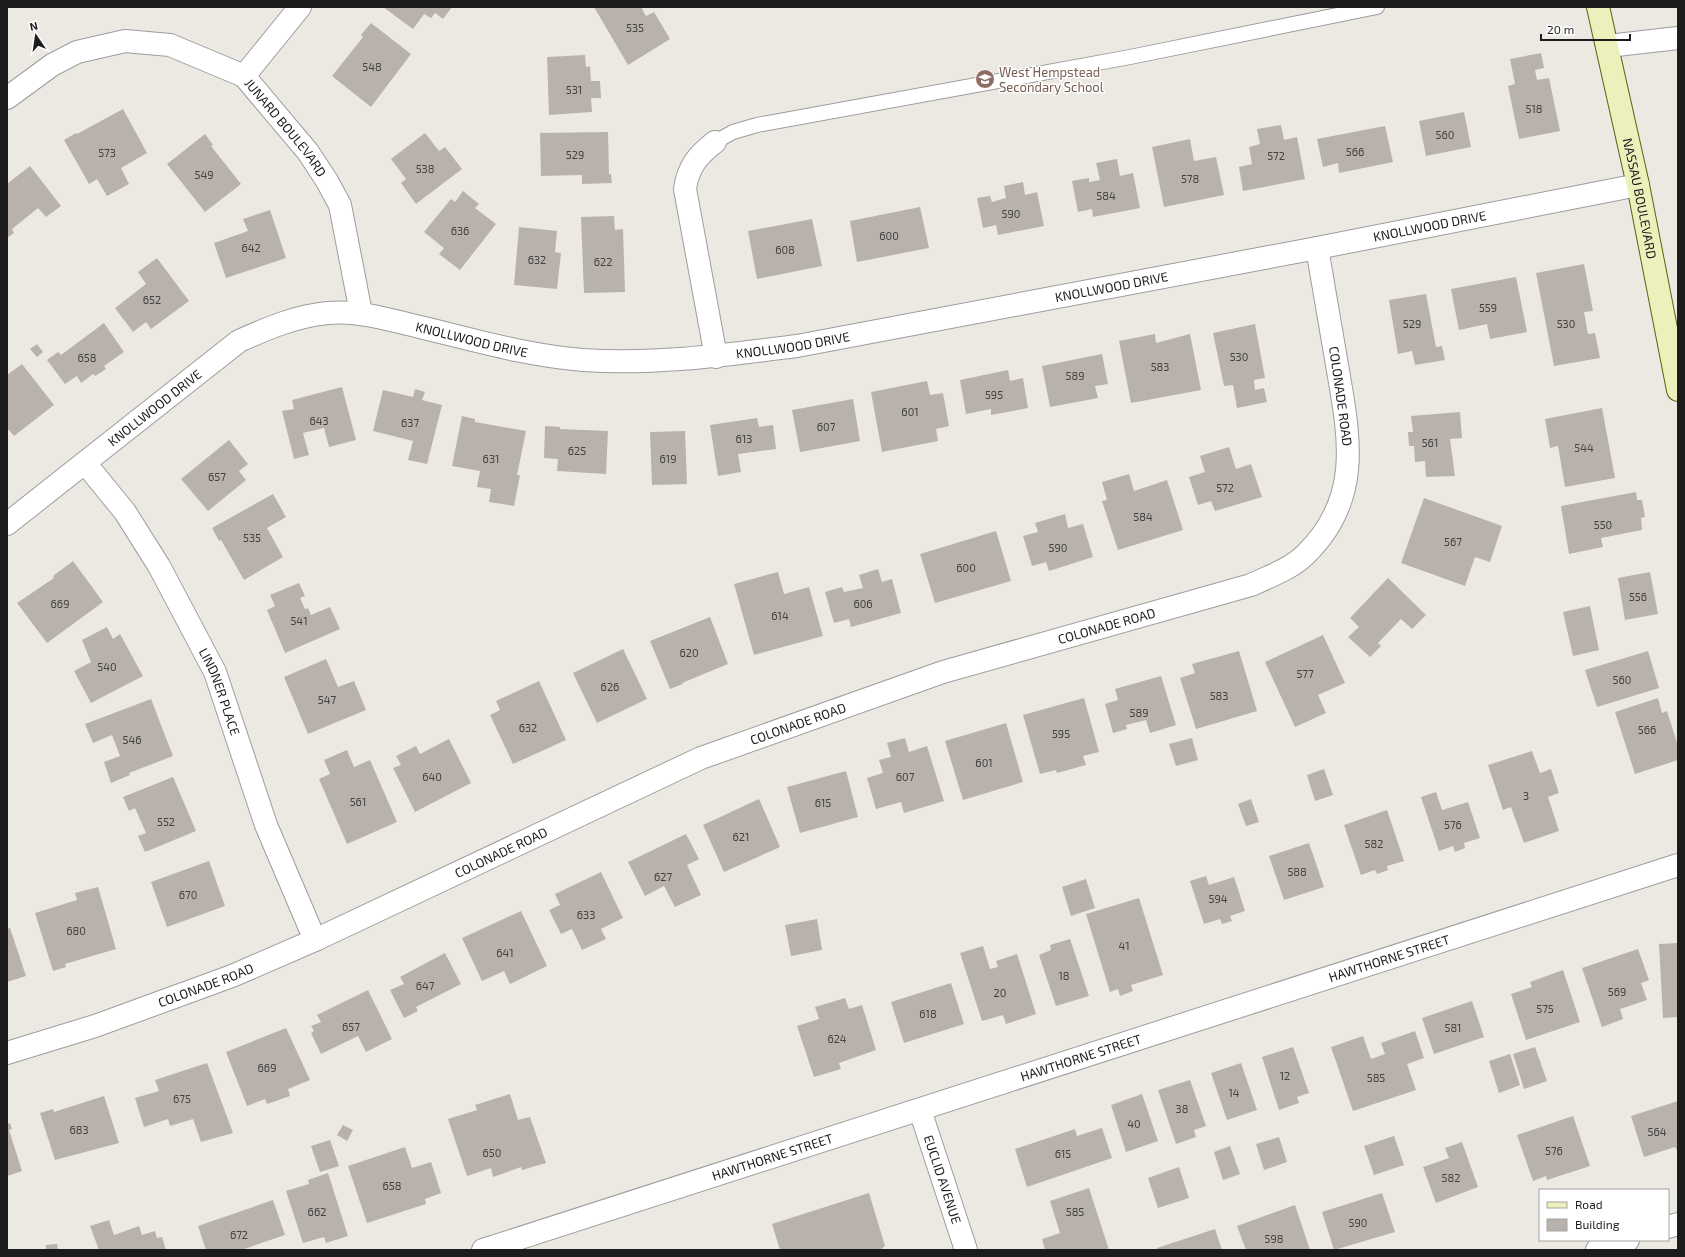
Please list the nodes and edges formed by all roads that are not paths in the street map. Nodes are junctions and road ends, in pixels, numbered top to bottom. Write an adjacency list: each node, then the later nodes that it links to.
1 (300, 7): 6 (street)
2 (1377, 7): 8 (lane)
3 (1598, 7): 5 (main road, NASSAU BOULEVARD)
4 (1678, 38): 5 (street)
5 (1608, 46): 9 (main road, NASSAU BOULEVARD)
6 (244, 76): 7 (street, JUNARD BOULEVARD); 11 (street, JUNARD BOULEVARD)
7 (7, 98)
8 (715, 142): 12 (street)
9 (1638, 185): 10 (street, KNOLLWOOD DRIVE); 13 (main road, NASSAU BOULEVARD)
10 (1317, 248): 12 (street, KNOLLWOOD DRIVE); 17 (street, COLONADE ROAD)
11 (361, 313): 12 (street, KNOLLWOOD DRIVE); 14 (street, KNOLLWOOD DRIVE)
12 (716, 357)
13 (1678, 390)
14 (85, 463): 15 (street, KNOLLWOOD DRIVE); 17 (street, LINDNER PLACE)
15 (7, 524)
16 (1678, 865): 19 (street, HAWTHORNE STREET)
17 (315, 940): 18 (street, COLONADE ROAD)
18 (7, 1053)
19 (920, 1110): 21 (street, HAWTHORNE STREET); 23 (street, EUCLID AVENUE)
20 (1625, 1241): 24 (street)
21 (530, 1243): 22 (street, HAWTHORNE STREET)
22 (483, 1250)
23 (966, 1250)
24 (1597, 1250)

